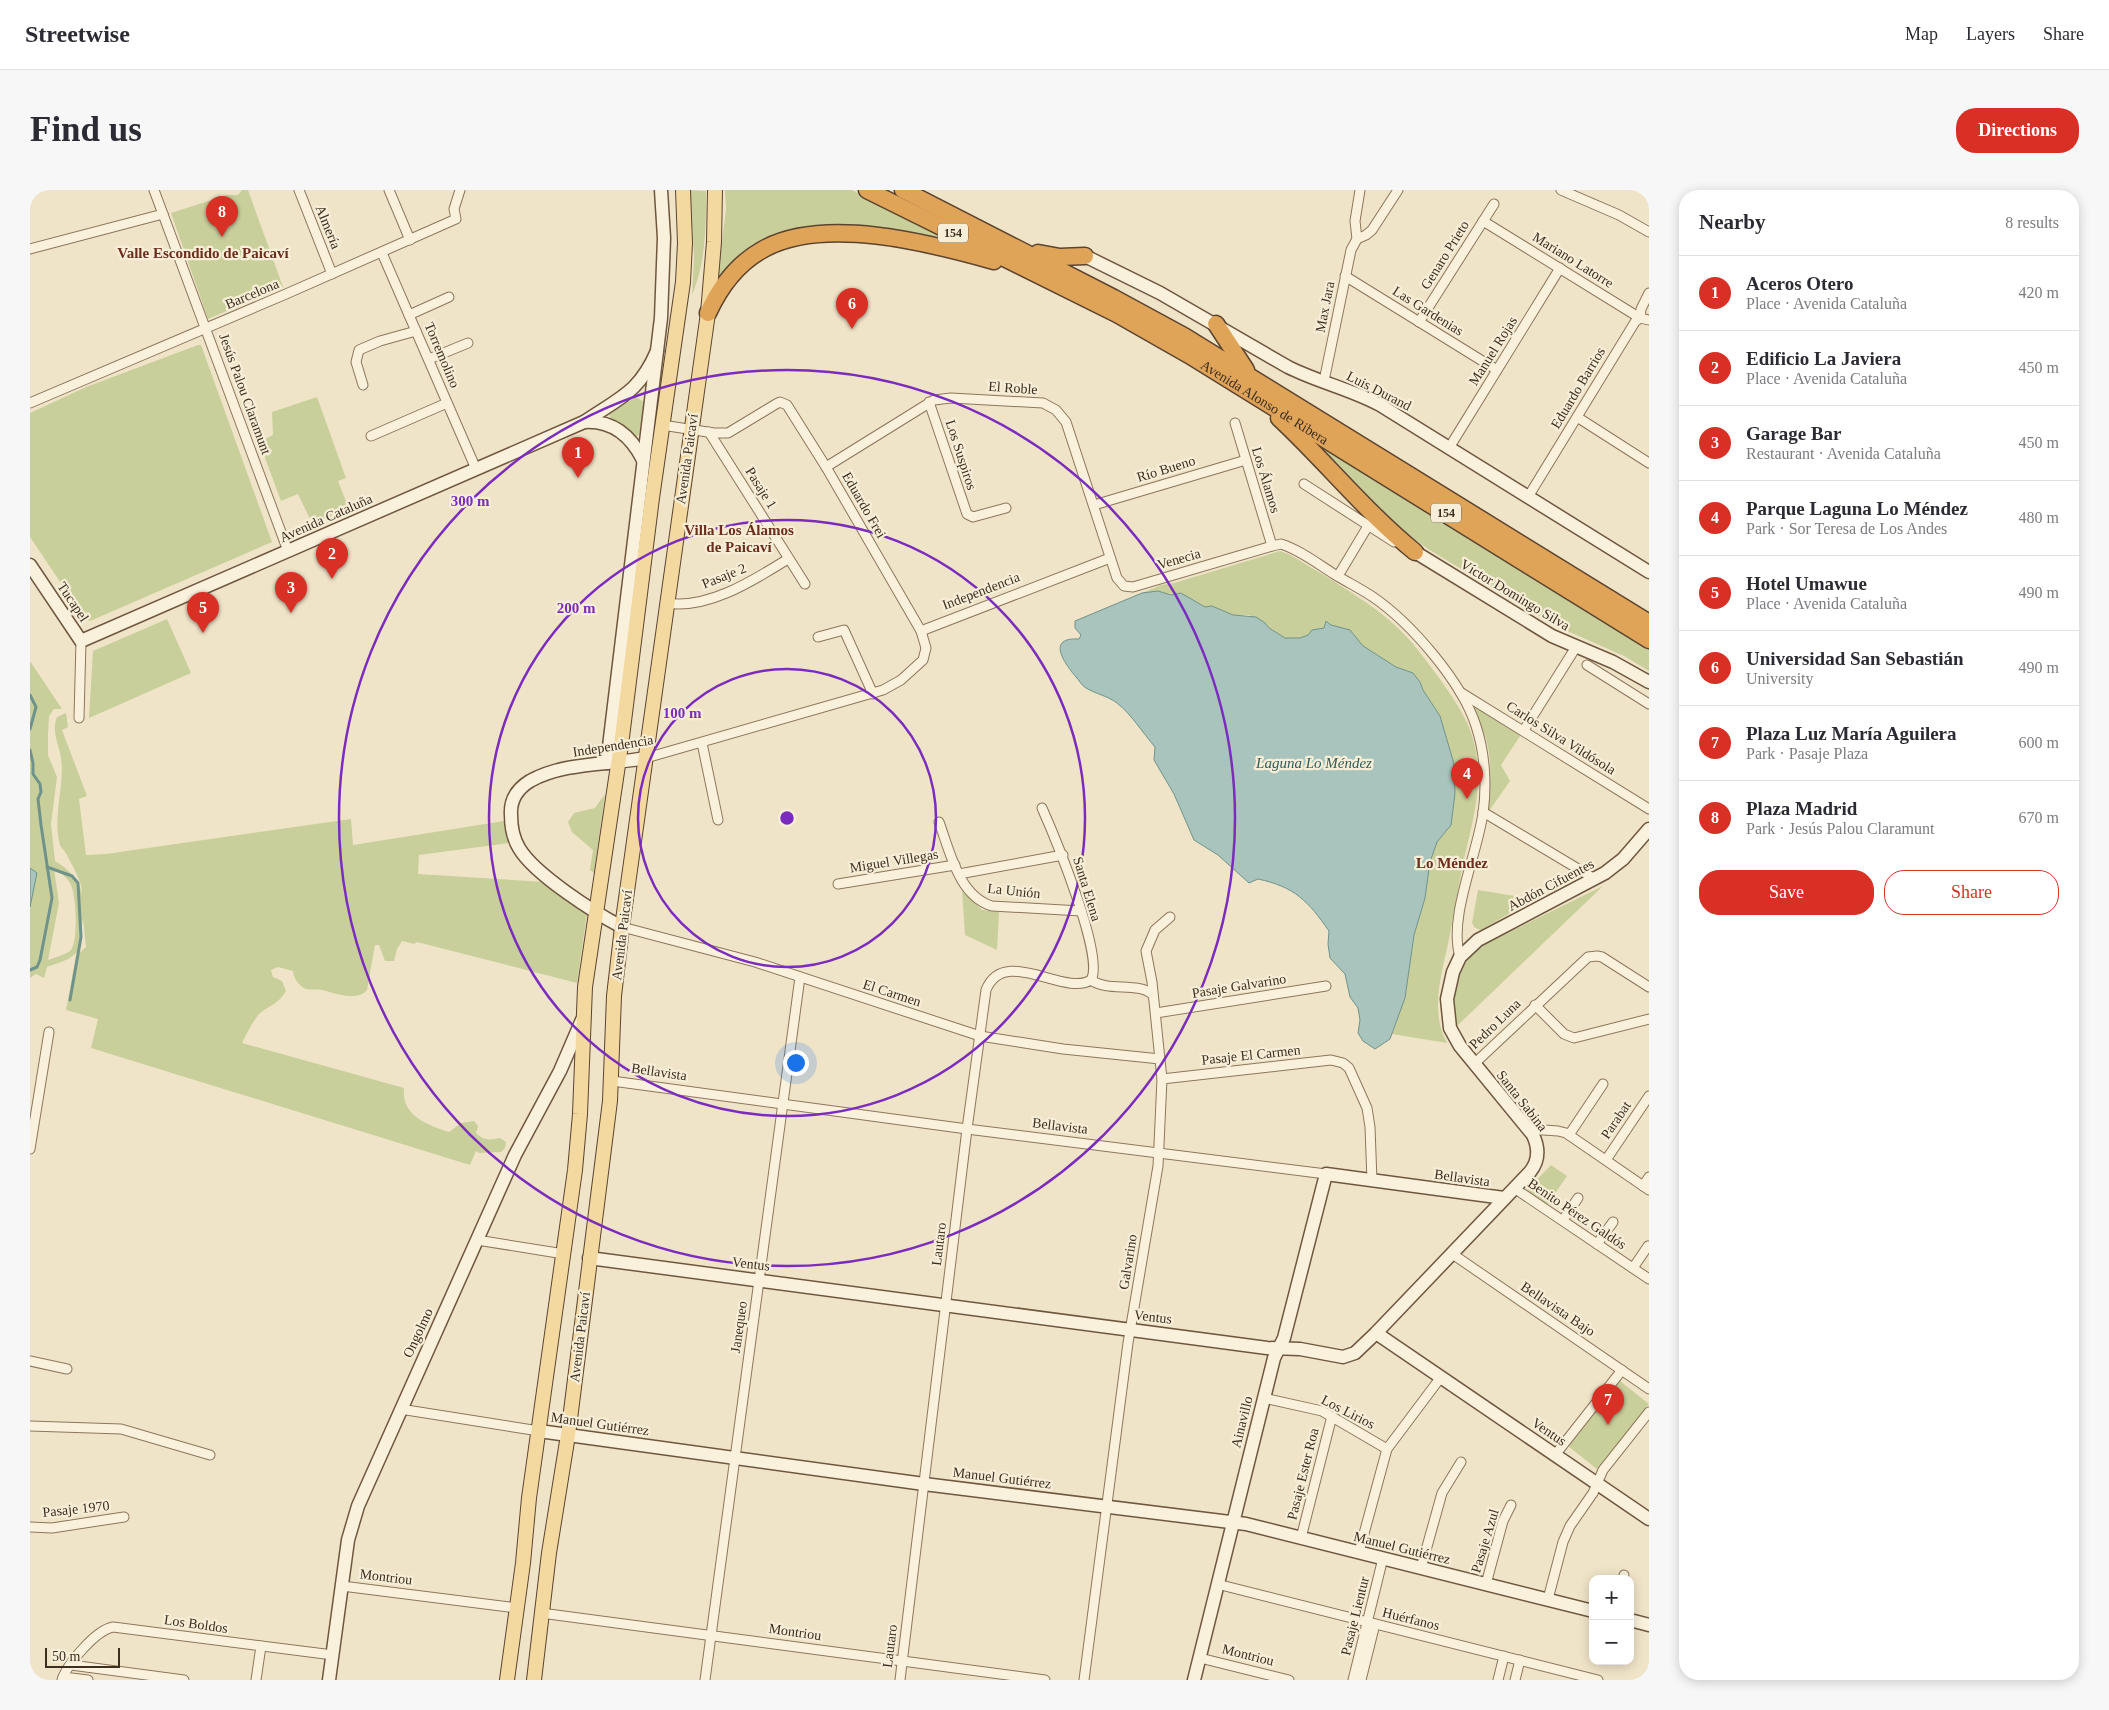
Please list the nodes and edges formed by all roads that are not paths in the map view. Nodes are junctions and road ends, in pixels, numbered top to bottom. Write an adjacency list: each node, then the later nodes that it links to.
1 (154, 190): 14 (street, Jesús Palou Claramunt)
2 (299, 190): 24 (street, Almería)
3 (389, 190): 18 (street)
4 (460, 190): 18 (street, Barcelona)
5 (660, 190): 37 (street, Avenida Paicaví)
6 (683, 190): 49 (main road, Avenida Paicaví)
7 (715, 190): 29 (main road, Avenida Paicaví)
8 (867, 190): 25 (highway, Avenida Alonso de Ribera / 154)
9 (903, 190): 19 (highway, Avenida Alonso de Ribera / 154)
10 (1360, 190): 17 (street, Max Jara)
11 (1398, 190): 17 (street)
12 (1561, 190): 16 (street)
13 (1494, 204): 15 (street, Genaro Prieto)
14 (163, 214): 20 (street); 34 (street, Jesús Palou Claramunt)
15 (1483, 221): 23 (street, Mariano Latorre); 32 (street, Genaro Prieto)
16 (1649, 232)
17 (1357, 239): 26 (street, Max Jara)
18 (410, 240): 21 (street, Barcelona)
19 (1016, 248): 22 (highway); 41 (highway, Avenida Alonso de Ribera / 154)
20 (30, 249)
21 (382, 253): 24 (street, Barcelona); 30 (street, Torremolino)
22 (1085, 256): 33 (street, Luis Durand)
23 (1560, 268): 31 (street, Mariano Latorre); 39 (street, Manuel Rojas)
24 (332, 274): 34 (street, Barcelona)
25 (1039, 276): 29 (highway); 41 (highway, Avenida Alonso de Ribera / 154)
26 (1345, 276): 32 (street, Las Gardenias); 40 (street, Max Jara)
27 (1649, 293): 31 (street, Eduardo Barrios)
28 (449, 297): 30 (street)
29 (708, 313): 50 (main road, Avenida Paicaví)
30 (409, 315): 35 (street, Torremolino)
31 (1645, 318): 46 (street, Eduardo Barrios)
32 (1419, 322): 39 (street, Las Gardenias)
33 (1216, 324): 40 (street, Luis Durand); 41 (highway)
34 (206, 329): 44 (street, Barcelona); 65 (street, Jesús Palou Claramunt)
35 (416, 331): 38 (street, Torremolino); 42 (street)
36 (468, 343): 38 (street)
37 (657, 351): 47 (street, Avenida Cataluña); 54 (street, Avenida Paicaví)
38 (428, 360): 45 (street, Torremolino)
39 (1497, 370): 53 (street, Manuel Rojas)
40 (1324, 381): 53 (street, Luis Durand)
41 (1248, 383): 66 (highway); 74 (highway, Avenida Alonso de Ribera / 154); 77 (highway, Avenida Alonso de Ribera / 154)
42 (363, 385)
43 (929, 402): 57 (street, El Roble); 61 (street, El Roble); 62 (street, Los Suspiros)
44 (30, 403)
45 (448, 404): 52 (street); 58 (street, Torremolino)
46 (1577, 417): 56 (street); 60 (street, Eduardo Barrios)
47 (584, 422): 54 (street); 58 (street, Avenida Cataluña)
48 (1235, 423): 55 (street, Los Álamos)
49 (662, 425): 50 (street); 89 (main road, Avenida Paicaví)
50 (691, 430): 51 (street); 73 (main road, Avenida Paicaví)
51 (709, 432): 57 (street, Eduardo Frei); 68 (street, Pasaje 1)
52 (371, 436)
53 (1449, 448): 60 (street, Luis Durand)
54 (643, 460): 89 (street, Avenida Paicaví)
55 (1246, 460): 61 (street, Río Bueno); 64 (street, Los Álamos)
56 (1649, 462)
57 (826, 466): 75 (street, Eduardo Frei)
58 (476, 469): 65 (street, Avenida Cataluña)
59 (1304, 484): 63 (street, Víctor Domingo Silva)
60 (1528, 497): 70 (street, Luis Durand)
61 (1094, 505): 67 (street, El Roble)
62 (1006, 508)
63 (1368, 526): 66 (street, Víctor Domingo Silva); 71 (street)
64 (1272, 546): 67 (street, Venecia); 71 (street)
65 (288, 551): 78 (street, Avenida Cataluña)
66 (1415, 552): 79 (street, Víctor Domingo Silva)
67 (1110, 558): 75 (street, Independencia)
68 (788, 559): 72 (street, Pasaje 1); 73 (street, Pasaje 2)
69 (30, 565): 78 (street, Tucapel)
70 (1649, 572)
71 (1338, 576): 82 (street)
72 (805, 584)
73 (666, 603): 88 (main road, Avenida Paicaví)
74 (1649, 623)
75 (921, 630): 83 (street, Independencia)
76 (818, 637): 83 (street)
77 (1649, 640)
78 (81, 641): 85 (street, Tucapel)
79 (1576, 647): 81 (street, Víctor Domingo Silva); 86 (street)
80 (1587, 665): 84 (street)
81 (1649, 682)
82 (1458, 690): 86 (street, Carlos Silva Vildósola); 92 (street)
83 (873, 694): 87 (street, Independencia)
84 (1649, 704)
85 (79, 718)
86 (1524, 730): 91 (street, Carlos Silva Vildósola)
87 (702, 743): 88 (street, Independencia); 93 (street)
88 (646, 758): 89 (street, Independencia); 103 (main road, Avenida Paicaví)
89 (613, 763): 101 (main road, Avenida Paicaví); 101 (street, Independencia)
90 (1042, 808): 96 (street, Santa Elena)
91 (1649, 809)
92 (1483, 812): 98 (street); 104 (street)
93 (718, 820)
94 (939, 822): 97 (street)
95 (1649, 829): 98 (street, Abdón Cifuentes)
96 (1063, 855): 97 (street, Miguel Villegas); 100 (street, Santa Elena)
97 (957, 870): 99 (street, Miguel Villegas); 100 (street, La Unión)
98 (1595, 879): 104 (street, Abdón Cifuentes)
99 (838, 884)
100 (1081, 911): 106 (street, Santa Elena)
101 (596, 914): 103 (street, Independencia); 111 (main road, Avenida Paicaví)
102 (1170, 917): 109 (street, Galvarino)
103 (622, 927): 105 (street, El Carmen); 119 (main road, Avenida Paicaví)
104 (1460, 957): 117 (street, Santa Sabina)
105 (800, 977): 115 (street, El Carmen); 122 (street, Janequeo)
106 (1091, 980): 109 (street, Lautaro); 115 (street, Lautaro)
107 (1326, 986): 112 (street, Pasaje Galvarino)
108 (1649, 987): 110 (street, Pedro Luna)
109 (1152, 994): 112 (street, Galvarino)
110 (1535, 1005): 113 (street, Pedro Luna); 117 (street, Pedro Luna)
111 (584, 1013): 139 (street, Ongolmo); 143 (main road, Avenida Paicaví)
112 (1156, 1013): 116 (street, Galvarino)
113 (1649, 1019)
114 (49, 1032): 123 (street)
115 (980, 1036): 116 (street, El Carmen); 124 (street, Lautaro)
116 (1160, 1059): 118 (street, Galvarino)
117 (1474, 1064): 125 (street, Santa Sabina)
118 (1162, 1079): 128 (street, Galvarino); 132 (street, Pasaje El Carmen)
119 (612, 1081): 122 (street, Bellavista); 144 (main road, Avenida Paicaví)
120 (1603, 1084): 126 (street)
121 (1649, 1096): 129 (street, Parabat)
122 (783, 1104): 124 (street, Bellavista); 147 (street, Janequeo)
123 (33, 1109): 127 (street)
124 (967, 1129): 128 (street, Bellavista); 148 (street, Lautaro)
125 (1529, 1129): 126 (street); 133 (street, Santa Sabina)
126 (1569, 1135): 129 (street)
127 (30, 1149)
128 (1158, 1154): 130 (street, Bellavista); 149 (street, Galvarino)
129 (1606, 1160): 134 (street)
130 (1326, 1174): 132 (street, Bellavista); 151 (street, Ainavillo)
131 (1649, 1177): 134 (street)
132 (1372, 1181): 135 (street, Bellavista)
133 (1514, 1188): 135 (street, Santa Sabina); 137 (street, Benito Pérez Galdós)
134 (1646, 1188)
135 (1504, 1198): 142 (street, Santa Sabina)
136 (1578, 1198): 137 (street)
137 (1563, 1220): 140 (street, Benito Pérez Galdós)
138 (1613, 1222): 140 (street)
139 (477, 1240): 143 (street); 158 (street, Ongolmo)
140 (1598, 1244): 145 (street, Benito Pérez Galdós)
141 (1648, 1246): 145 (street)
142 (1451, 1253): 150 (street, Santa Sabina); 154 (street, Bellavista Bajo)
143 (564, 1254): 162 (main road, Avenida Paicaví)
144 (589, 1258): 147 (street, Ventus); 163 (main road, Avenida Paicaví)
145 (1633, 1268): 146 (street, Benito Pérez Galdós)
146 (1649, 1279)
147 (759, 1280): 148 (street, Ventus); 167 (street, Janequeo)
148 (946, 1305): 149 (street, Ventus); 170 (street, Lautaro)
149 (1131, 1330): 151 (street, Ventus); 172 (street, Galvarino)
150 (1376, 1333): 151 (street, Ventus); 155 (street, Ventus)
151 (1279, 1348): 157 (street, Ainavillo)
152 (30, 1361): 153 (street)
153 (67, 1369)
154 (1622, 1370): 156 (street, Bellavista Bajo); 165 (street)
155 (1441, 1377): 164 (street); 165 (street, Ventus)
156 (1649, 1389)
157 (1264, 1398): 160 (street, Los Lirios); 175 (street, Ainavillo)
158 (400, 1409): 162 (street, Manuel Gutiérrez); 183 (street, Ongolmo)
159 (1649, 1412): 169 (street)
160 (1332, 1416): 164 (street, Los Lirios); 177 (street, Pasaje Ester Roa)
161 (30, 1426): 166 (street)
162 (539, 1431): 163 (street, Manuel Gutiérrez); 185 (main road, Avenida Paicaví)
163 (568, 1435): 167 (street, Manuel Gutiérrez); 187 (main road, Avenida Paicaví)
164 (1387, 1450): 178 (street)
165 (1555, 1454): 169 (street, Ventus)
166 (210, 1455)
167 (735, 1458): 170 (street, Manuel Gutiérrez); 191 (street, Janequeo)
168 (1461, 1462): 180 (street)
169 (1597, 1483): 174 (street, Ventus); 184 (street)
170 (924, 1484): 172 (street, Manuel Gutiérrez); 197 (street, Lautaro)
171 (1511, 1505): 182 (street, Pasaje Azul)
172 (1107, 1507): 175 (street, Manuel Gutiérrez); 209 (street, Galvarino)
173 (124, 1517): 176 (street, Pasaje 1970)
174 (1649, 1519)
175 (1232, 1522): 177 (street, Manuel Gutiérrez); 181 (street, Ainavillo)
176 (30, 1527)
177 (1302, 1538): 178 (street, Manuel Gutiérrez)
178 (1359, 1552): 179 (street, Manuel Gutiérrez)
179 (1383, 1558): 180 (street, Manuel Gutiérrez); 189 (street, Pasaje Lientur)
180 (1421, 1568): 182 (street, Manuel Gutiérrez)
181 (1217, 1584): 189 (street, Huérfanos); 195 (street, Ainavillo)
182 (1486, 1584): 184 (street, Manuel Gutiérrez)
183 (342, 1586): 185 (street, Montriou); 193 (street, Ongolmo)
184 (1548, 1599): 186 (street, Manuel Gutiérrez)
185 (517, 1608): 204 (main road, Avenida Paicaví)
186 (1589, 1610)
187 (541, 1613): 191 (street, Montriou); 205 (main road, Avenida Paicaví)
188 (1634, 1621): 190 (street)
189 (1371, 1623): 194 (street, Huérfanos); 212 (street, Pasaje Lientur); 213 (street, Pasaje Lientur)
190 (1649, 1625)
191 (711, 1634): 197 (street, Montriou); 206 (street, Janequeo)
192 (261, 1646): 193 (street, Los Boldos); 198 (street, Los Boldos); 202 (street)
193 (332, 1655): 203 (street, Ongolmo)
194 (1504, 1656): 196 (street, Huérfanos); 214 (street)
195 (1200, 1658): 210 (street, Ainavillo); 211 (street, Montriou)
196 (1520, 1660): 215 (street); 216 (street, Huérfanos)
197 (903, 1661): 207 (street, Lautaro); 208 (street, Montriou)
198 (71, 1665): 199 (street, Los Boldos); 201 (street)
199 (63, 1678): 200 (street)
200 (88, 1680)
201 (184, 1680)
202 (256, 1680)
203 (329, 1680)
204 (507, 1680)
205 (534, 1680)
206 (705, 1680)
207 (900, 1680)
208 (1044, 1680)
209 (1084, 1680)
210 (1194, 1680)
211 (1289, 1680)
212 (1353, 1680)
213 (1361, 1680)
214 (1498, 1680)
215 (1515, 1680)
216 (1598, 1680)

